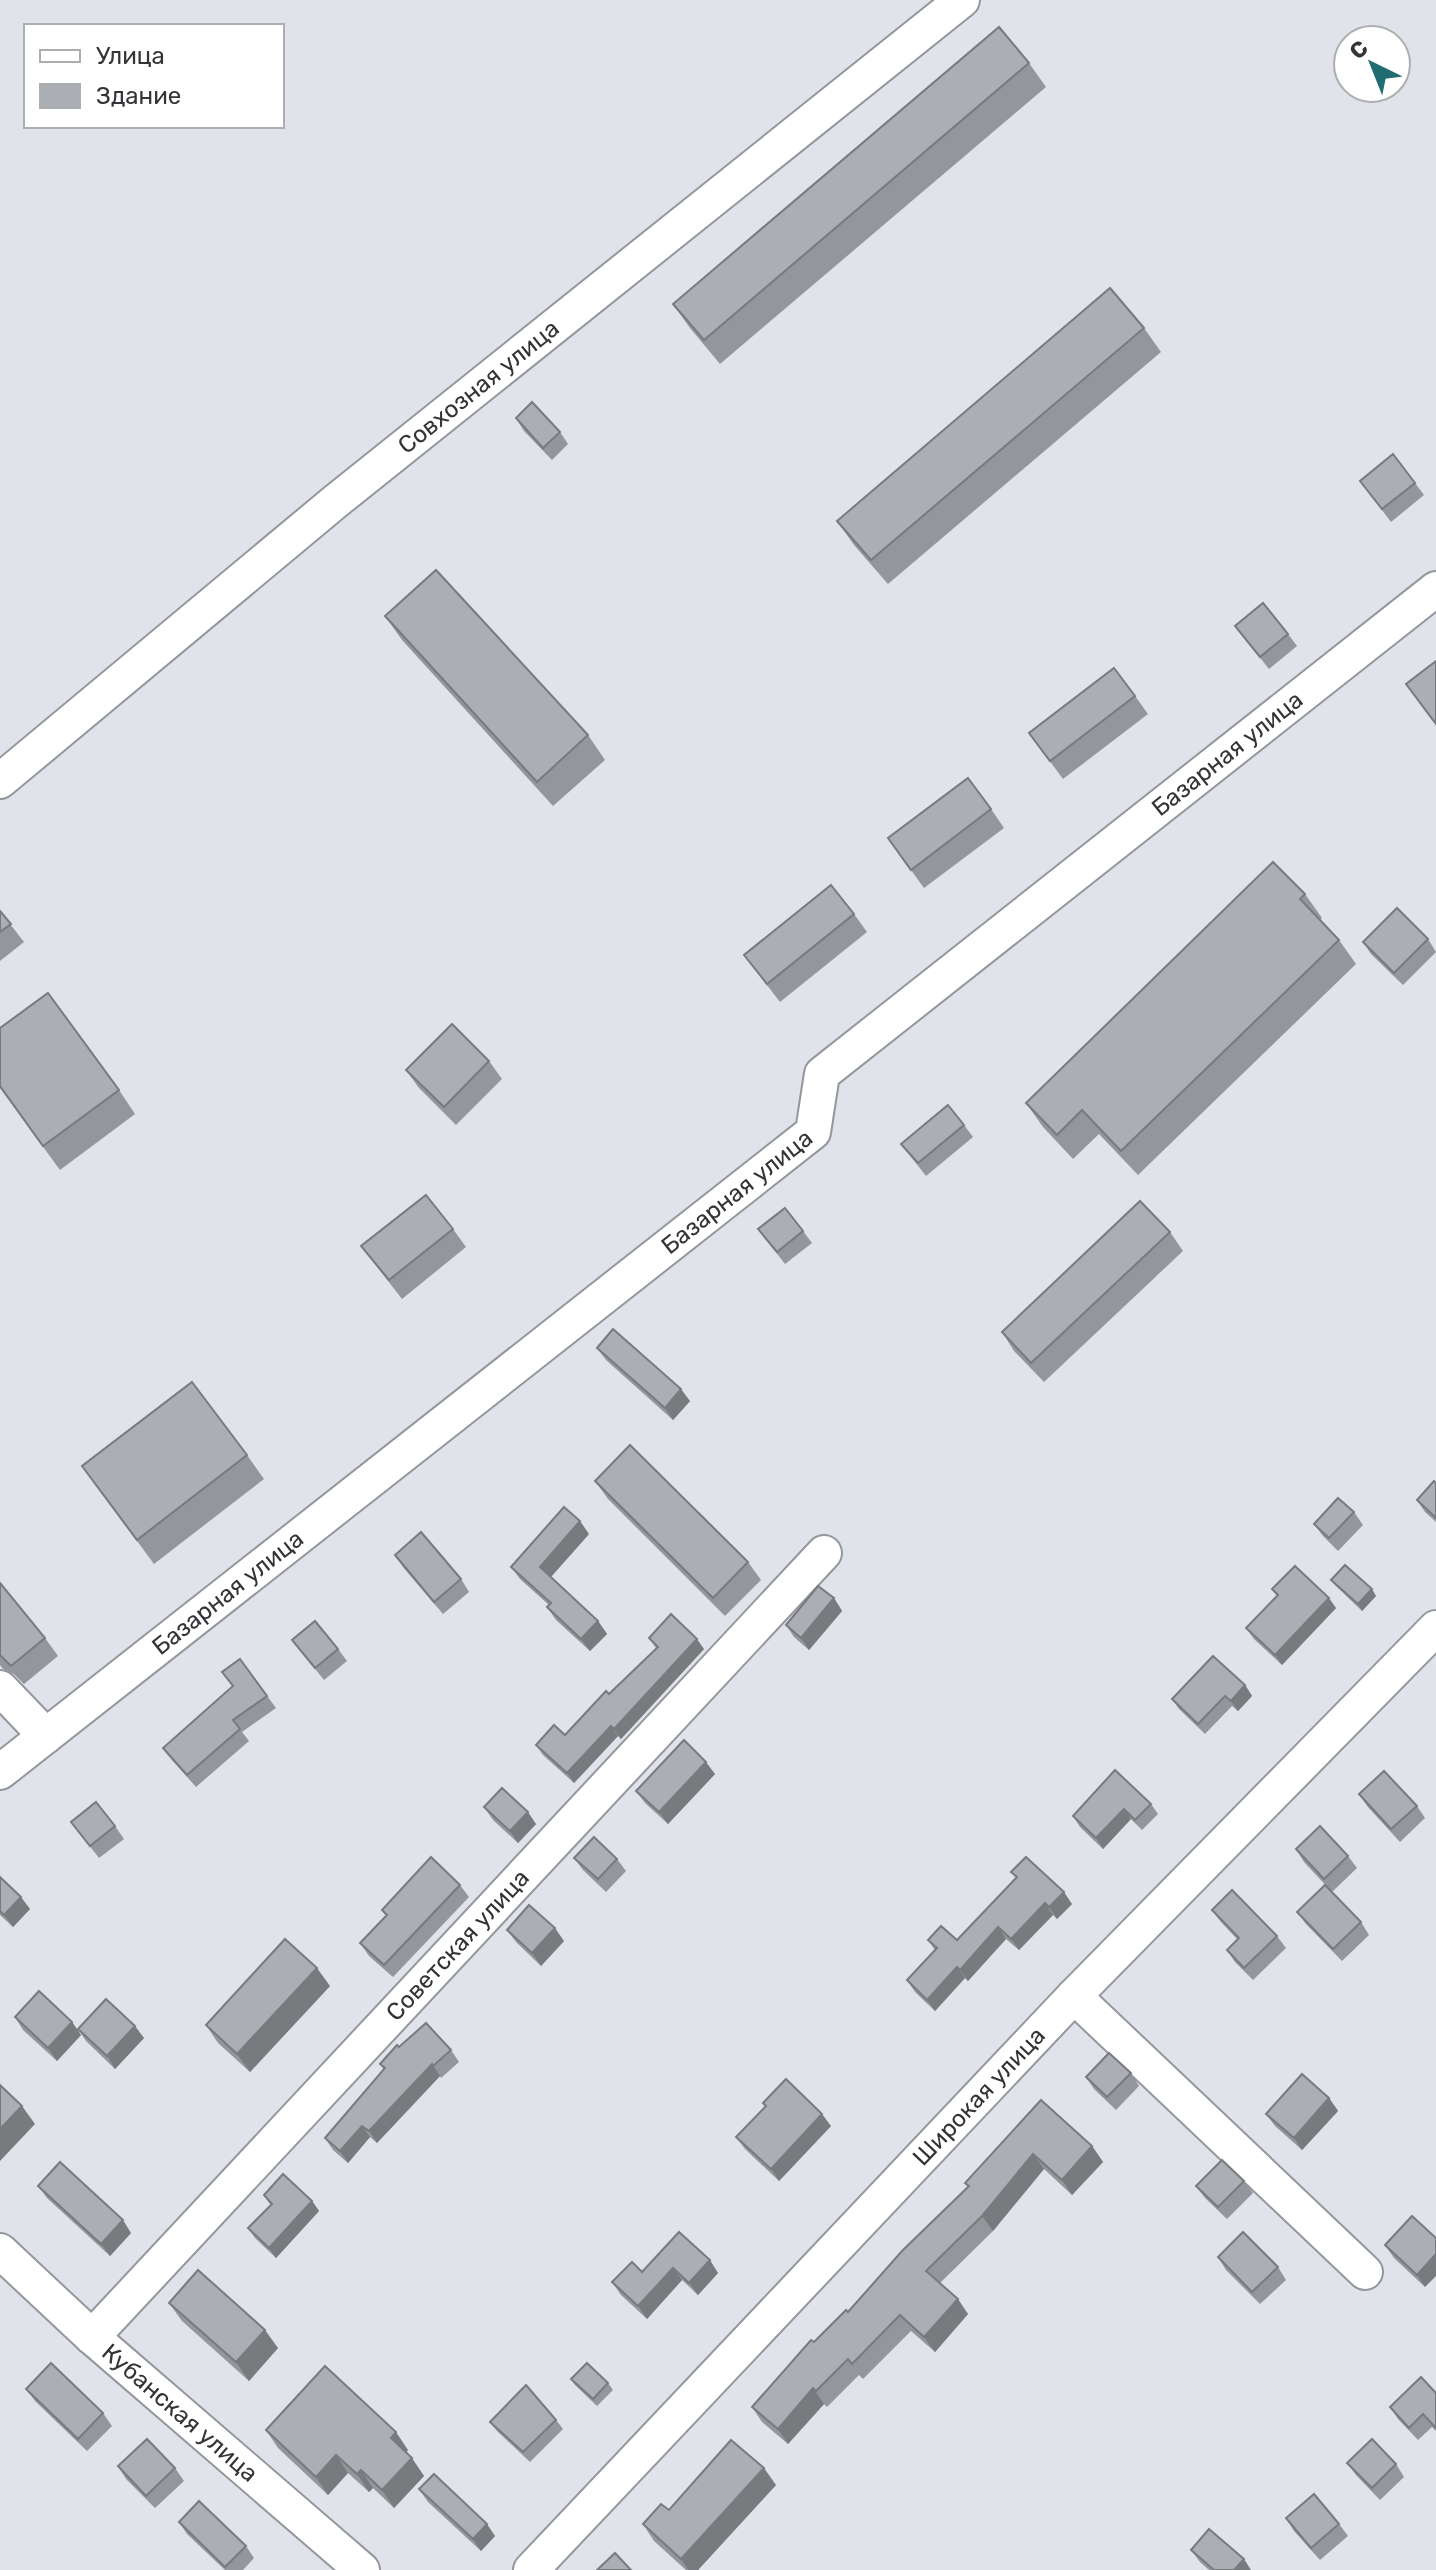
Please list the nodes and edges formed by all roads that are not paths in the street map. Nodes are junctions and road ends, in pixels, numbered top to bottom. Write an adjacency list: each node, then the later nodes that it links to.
1 (962, 0): 3 (street, Совхозная улица)
2 (1436, 589): 7 (street, Базарная улица)
3 (0, 781)
4 (824, 1553): 12 (street, Советская улица)
5 (1436, 1628): 9 (street, Широкая улица)
6 (0, 1688): 7 (street)
7 (46, 1736): 8 (street, Базарная улица)
8 (0, 1772)
9 (1074, 1996): 11 (street); 14 (street, Широкая улица)
10 (0, 2251): 12 (street, Кубанская улица)
11 (1365, 2272)
12 (92, 2337): 13 (street, Кубанская улица)
13 (362, 2570)
14 (531, 2570)

